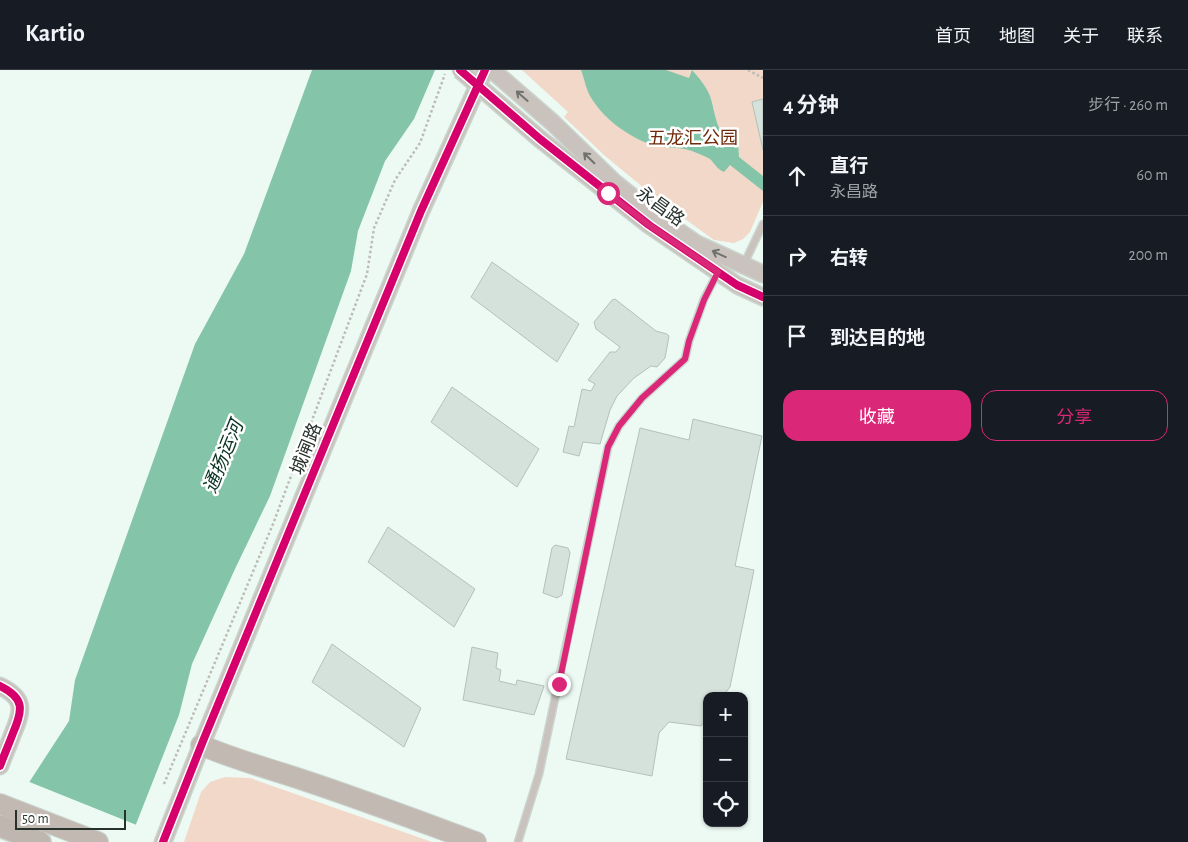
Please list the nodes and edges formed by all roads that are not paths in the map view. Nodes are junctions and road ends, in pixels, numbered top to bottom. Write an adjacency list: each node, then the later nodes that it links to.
1 (460, 70): 6 (street, 永昌路, bridge)
2 (485, 70): 10 (street, 城闸路)
3 (492, 70): 5 (street, 永昌路, one-way to 3)
4 (763, 224): 5 (lane)
5 (743, 265): 7 (street, 永昌路)
6 (718, 272): 8 (street, 永昌路); 18 (lane)
7 (763, 274)
8 (763, 297)
9 (0, 686): 11 (street)
10 (201, 745): 16 (street, 城闸路); 17 (main road)
11 (0, 766)
12 (0, 804): 15 (main road)
13 (0, 826): 14 (highway)
14 (40, 842)
15 (98, 842)
16 (162, 842)
17 (476, 842)
18 (518, 842)

